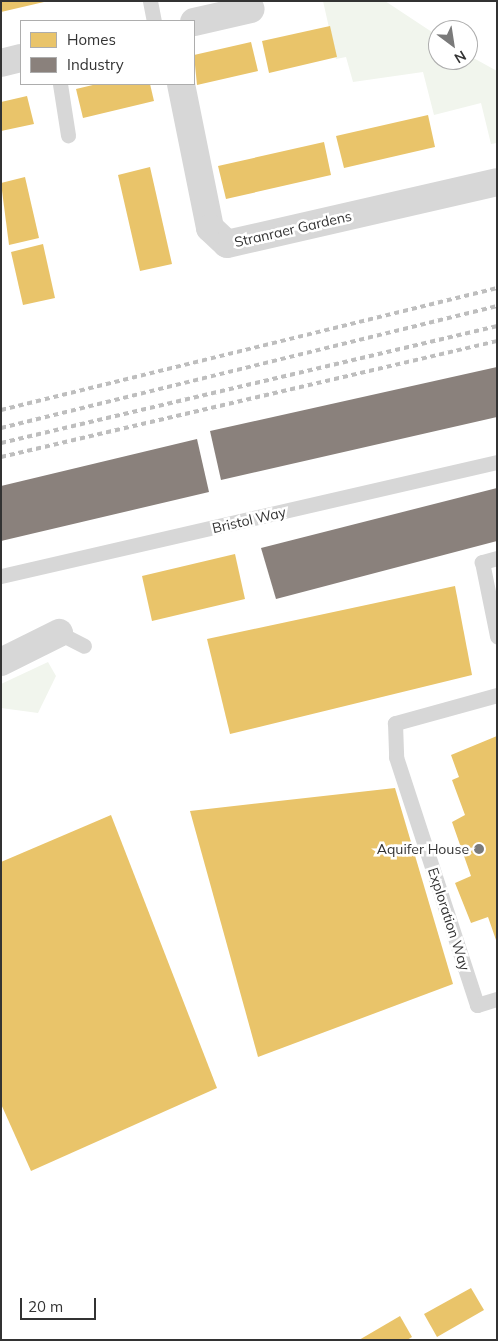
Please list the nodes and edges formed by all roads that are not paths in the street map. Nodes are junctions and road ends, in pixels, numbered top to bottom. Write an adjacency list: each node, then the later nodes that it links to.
1 (150, 1): 3 (lane)
2 (251, 9): 4 (street)
3 (154, 20)
4 (195, 22)
5 (20, 58): 6 (street)
6 (1, 63)
7 (60, 85): 9 (lane)
8 (181, 85): 10 (street, Stranraer Gardens)
9 (68, 135)
10 (497, 182)
11 (497, 462): 13 (lane, Bristol Way)
12 (497, 558): 15 (lane)
13 (1, 576)
14 (59, 633): 16 (lane); 17 (street)
15 (497, 636)
16 (84, 646)
17 (1, 662)
18 (497, 695): 19 (lane, Exploration Way)
19 (497, 999)

